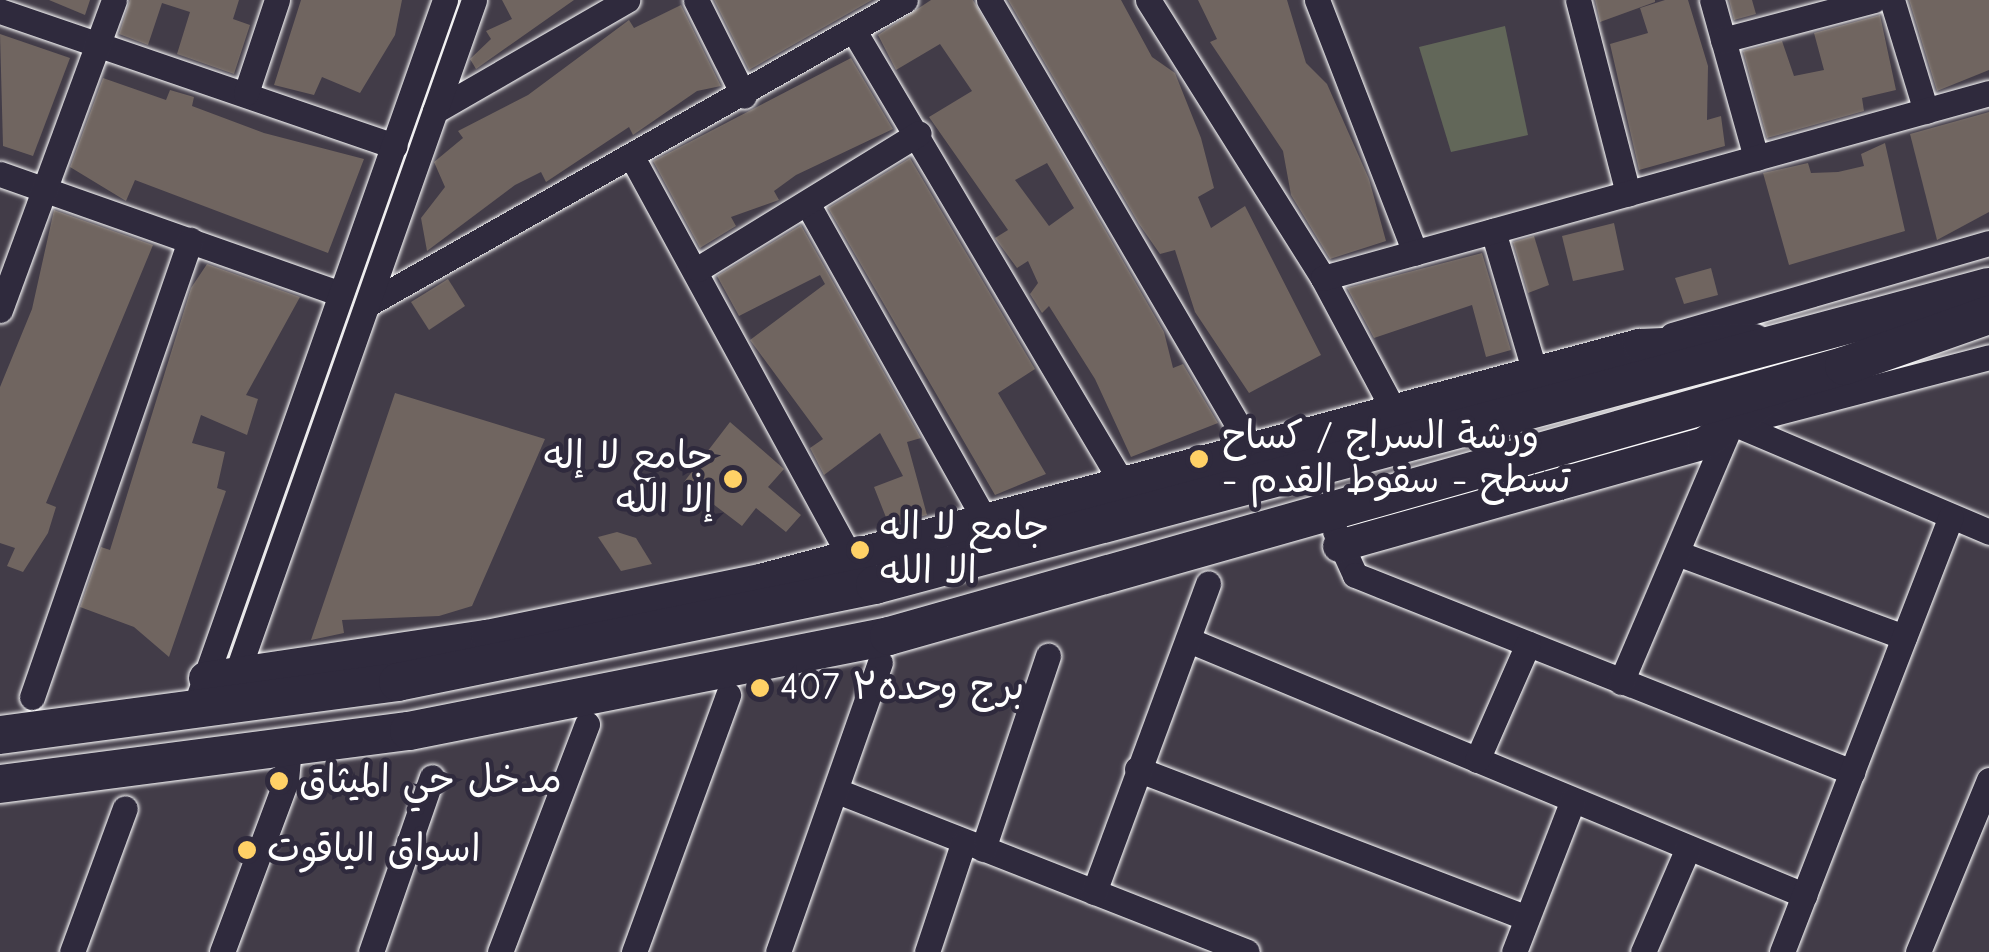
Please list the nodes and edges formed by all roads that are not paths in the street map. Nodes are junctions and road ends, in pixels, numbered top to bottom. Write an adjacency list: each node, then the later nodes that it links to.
1 (114, 0): 18 (street)
2 (277, 0): 19 (street)
3 (445, 0): 25 (street)
4 (626, 0): 23 (street)
5 (696, 0): 21 (street)
6 (904, 0): 16 (street)
7 (989, 0): 52 (street)
8 (1317, 0): 35 (street)
9 (1578, 0): 30 (street)
10 (1712, 0): 17 (street)
11 (1874, 0): 17 (street)
12 (1892, 0): 22 (street)
13 (470, 1): 23 (street)
14 (1159, 3): 38 (street)
15 (0, 11): 18 (street)
16 (854, 30): 21 (street); 24 (street)
17 (1723, 40): 27 (street)
18 (98, 44): 19 (street); 29 (street)
19 (246, 93): 25 (street)
20 (1989, 93): 22 (street)
21 (744, 96): 26 (street)
22 (1926, 110): 27 (street)
23 (435, 111): 41 (street)
24 (919, 134): 31 (street); 53 (street)
25 (394, 146): 40 (street)
26 (632, 157): 37 (street); 41 (street)
27 (1756, 158): 30 (street)
28 (0, 174): 29 (street)
29 (42, 189): 33 (street); 42 (street)
30 (1628, 194): 32 (street)
31 (806, 202): 37 (street); 55 (street)
32 (1492, 231): 35 (street); 49 (street)
33 (190, 240): 40 (street); 71 (street)
34 (1989, 243): 46 (street)
35 (1416, 253): 38 (street)
36 (1989, 262): 44 (highway)
37 (698, 269): 59 (street)
38 (1323, 278): 50 (street)
39 (1989, 287): 44 (highway)
40 (341, 294): 69 (street)
41 (368, 304): 69 (street)
42 (0, 310)
43 (1989, 316): 48 (highway)
44 (1819, 330): 46 (main road); 61 (highway)
45 (1989, 335): 48 (highway)
46 (1638, 345): 49 (main road)
47 (1989, 357): 51 (street)
48 (1831, 370): 51 (main road); 56 (highway)
49 (1535, 373): 50 (main road)
50 (1394, 411): 52 (main road)
51 (1732, 425): 54 (street); 56 (main road); 58 (street)
52 (1253, 451): 53 (main road)
53 (1125, 488): 55 (main road)
54 (1951, 517): 57 (street); 62 (street)
55 (988, 525): 59 (main road)
56 (1335, 530): 64 (street); 67 (highway)
57 (1989, 532)
58 (1677, 553): 62 (street); 68 (street)
59 (852, 558): 69 (main road)
60 (1208, 583): 63 (street)
61 (671, 630): 67 (highway); 69 (highway)
62 (1904, 637): 76 (street)
63 (1191, 642): 74 (street); 75 (street)
64 (1528, 644): 68 (street); 74 (street)
65 (1048, 656): 83 (street)
66 (880, 662): 80 (street)
67 (680, 680): 73 (highway)
68 (1621, 682): 76 (street)
69 (216, 692): 71 (highway)
70 (728, 694): 92 (street)
71 (21, 721): 79 (highway)
72 (588, 724): 91 (street)
73 (289, 748): 79 (highway); 89 (street)
74 (1477, 760): 81 (street)
75 (1136, 769): 85 (street); 87 (street)
76 (1852, 772): 86 (street)
77 (432, 777): 90 (street)
78 (1989, 780): 99 (street)
79 (17, 783)
80 (837, 791): 83 (street); 93 (street)
81 (1573, 800): 84 (street); 87 (street)
82 (125, 808): 88 (street)
83 (973, 846): 85 (street); 94 (street)
84 (1688, 848): 86 (street); 97 (street)
85 (1094, 892): 95 (street)
86 (1804, 895): 98 (street)
87 (1527, 918): 96 (street)
88 (72, 952)
89 (222, 952)
90 (371, 952)
91 (500, 952)
92 (634, 952)
93 (778, 952)
94 (927, 952)
95 (1247, 952)
96 (1514, 952)
97 (1643, 952)
98 (1782, 952)
99 (1918, 952)

